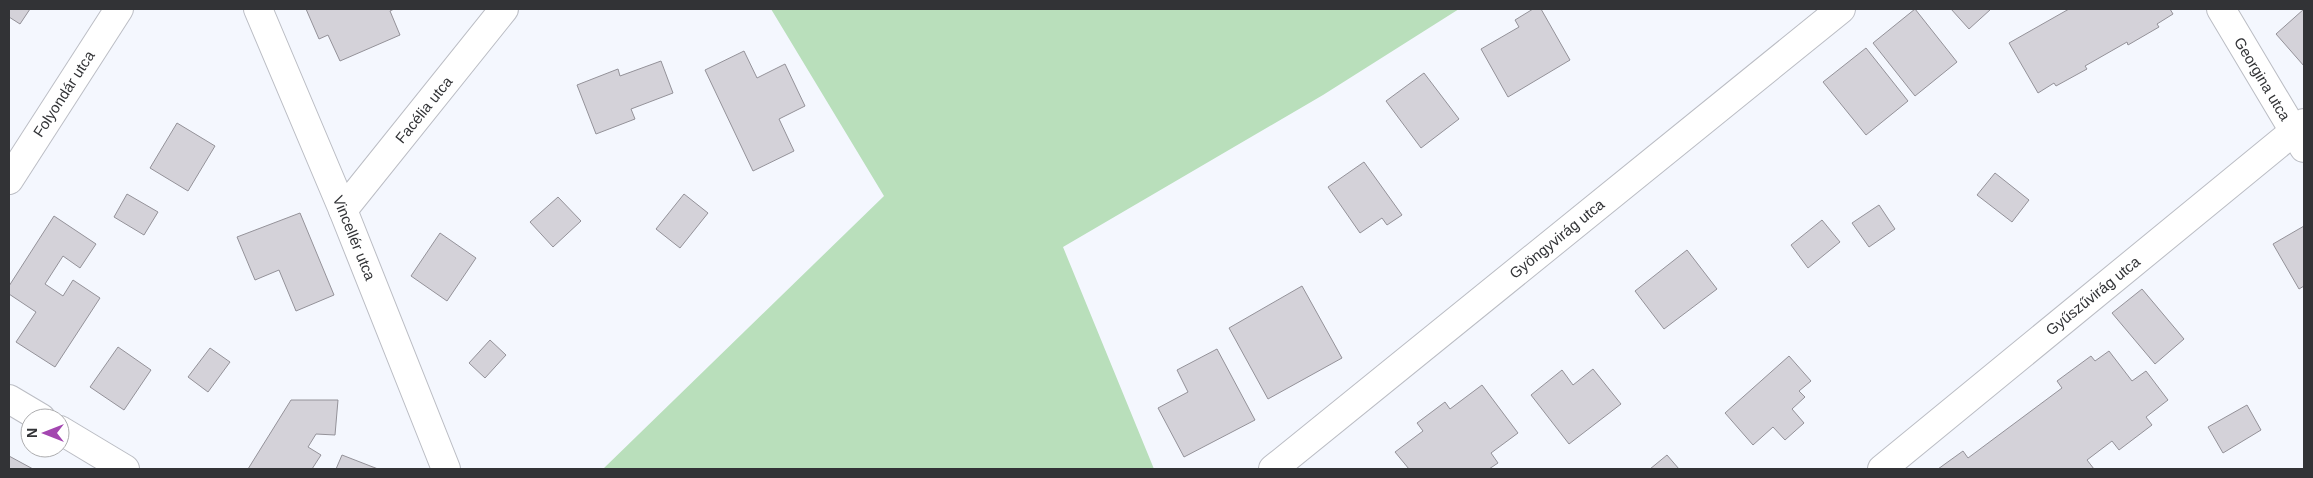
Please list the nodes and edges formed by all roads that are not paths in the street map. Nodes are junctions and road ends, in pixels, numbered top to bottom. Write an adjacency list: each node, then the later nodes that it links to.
1 (119, 9): 7 (street, Folyondár utca)
2 (258, 9): 8 (street, Vincellér utca)
3 (504, 9): 8 (street, Facélia utca)
4 (1841, 9): 14 (street, Gyöngyvirág utca)
5 (2221, 9): 6 (street, Georgina utca)
6 (2301, 134): 15 (street, Gyűszűvirág utca)
7 (9, 180)
8 (343, 210): 13 (street, Vincellér utca)
9 (9, 399): 10 (street)
10 (24, 408)
11 (70, 436): 12 (street)
12 (125, 469)
13 (446, 469)
14 (1273, 469)
15 (1882, 469)

